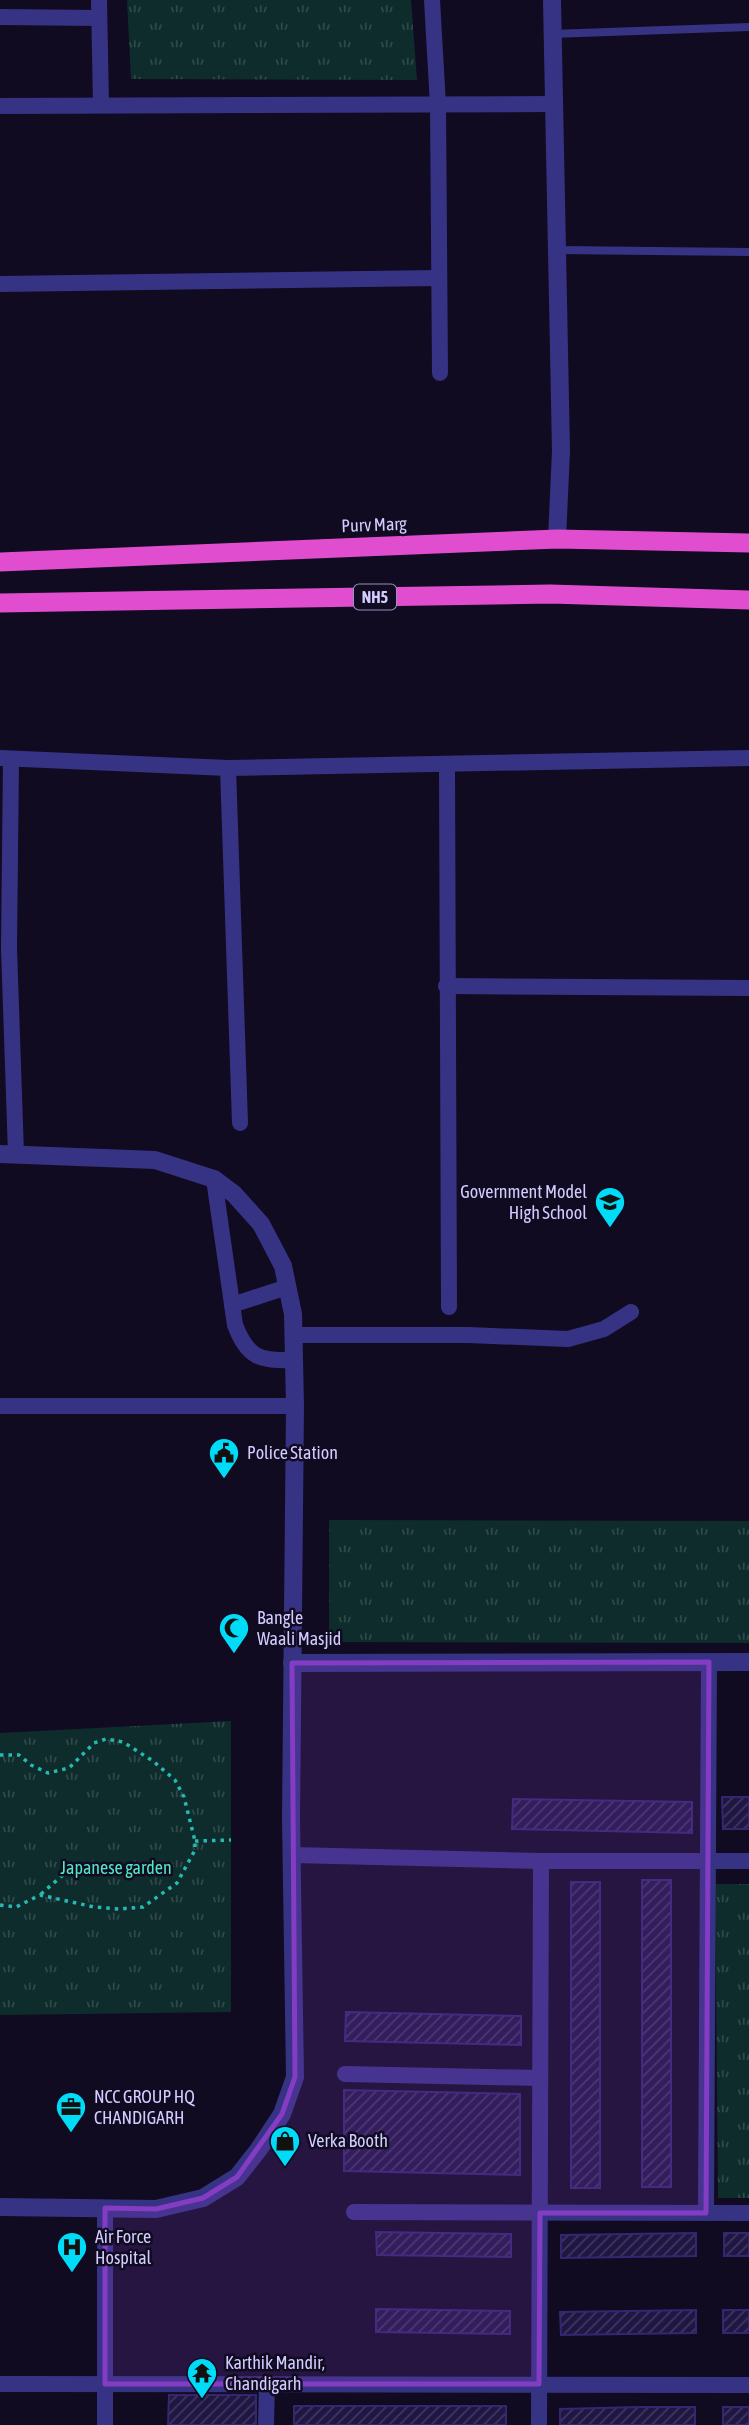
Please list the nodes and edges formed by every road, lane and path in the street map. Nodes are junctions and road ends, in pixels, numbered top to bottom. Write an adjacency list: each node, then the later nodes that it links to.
1 (99, 0): 5 (street)
2 (432, 0): 9 (street)
3 (552, 0): 7 (street)
4 (0, 17): 5 (street)
5 (99, 18): 11 (street)
6 (749, 27): 7 (lane)
7 (552, 34): 8 (street)
8 (553, 104): 9 (street); 12 (street)
9 (438, 105): 11 (street); 14 (street)
10 (0, 106): 11 (street)
11 (102, 106)
12 (558, 250): 13 (lane); 17 (street)
13 (749, 252)
14 (438, 278): 15 (street); 16 (street)
15 (0, 284)
16 (440, 373)
17 (557, 539): 18 (highway, Purv Marg); 19 (highway, Purv Marg)
18 (749, 543)
19 (0, 562)
20 (749, 600): 21 (highway, NH5)
21 (0, 603)
22 (5, 758): 25 (street); 26 (street)
23 (749, 758): 24 (street)
24 (447, 764): 25 (street); 27 (street)
25 (228, 768): 29 (street)
26 (5, 948): 30 (street)
27 (446, 986): 28 (street); 34 (street)
28 (749, 988)
29 (240, 1123)
30 (8, 1154): 31 (street)
31 (214, 1179): 32 (street); 33 (street)
32 (287, 1287): 33 (street); 36 (street)
33 (232, 1305): 37 (street)
34 (449, 1307)
35 (631, 1312): 36 (street)
36 (293, 1335): 37 (street)
37 (294, 1360): 39 (street)
38 (0, 1406): 39 (street)
39 (295, 1406): 42 (street)
40 (709, 1662): 41 (street); 42 (street); 48 (street)
41 (749, 1662)
42 (292, 1663): 46 (street)
43 (0, 1755): 45 (path)
44 (231, 1840): 45 (path)
45 (195, 1841): 51 (path)
46 (292, 1855): 47 (street); 56 (street)
47 (541, 1861): 48 (street); 54 (street)
48 (707, 1861): 49 (street); 59 (street)
49 (749, 1861)
50 (71, 1868): 51 (path)
51 (40, 1895): 52 (path)
52 (0, 1905)
53 (345, 2074): 54 (street)
54 (540, 2078): 58 (street)
55 (0, 2207): 56 (street)
56 (105, 2208): 62 (street)
57 (354, 2213): 58 (street)
58 (540, 2213): 59 (street); 64 (street)
59 (706, 2213): 60 (street)
60 (749, 2213)
61 (0, 2384): 62 (street)
62 (105, 2384): 63 (street); 66 (street)
63 (267, 2384): 64 (street); 67 (street)
64 (539, 2384): 65 (street); 68 (street)
65 (749, 2385)
66 (105, 2425)
67 (266, 2425)
68 (539, 2425)

